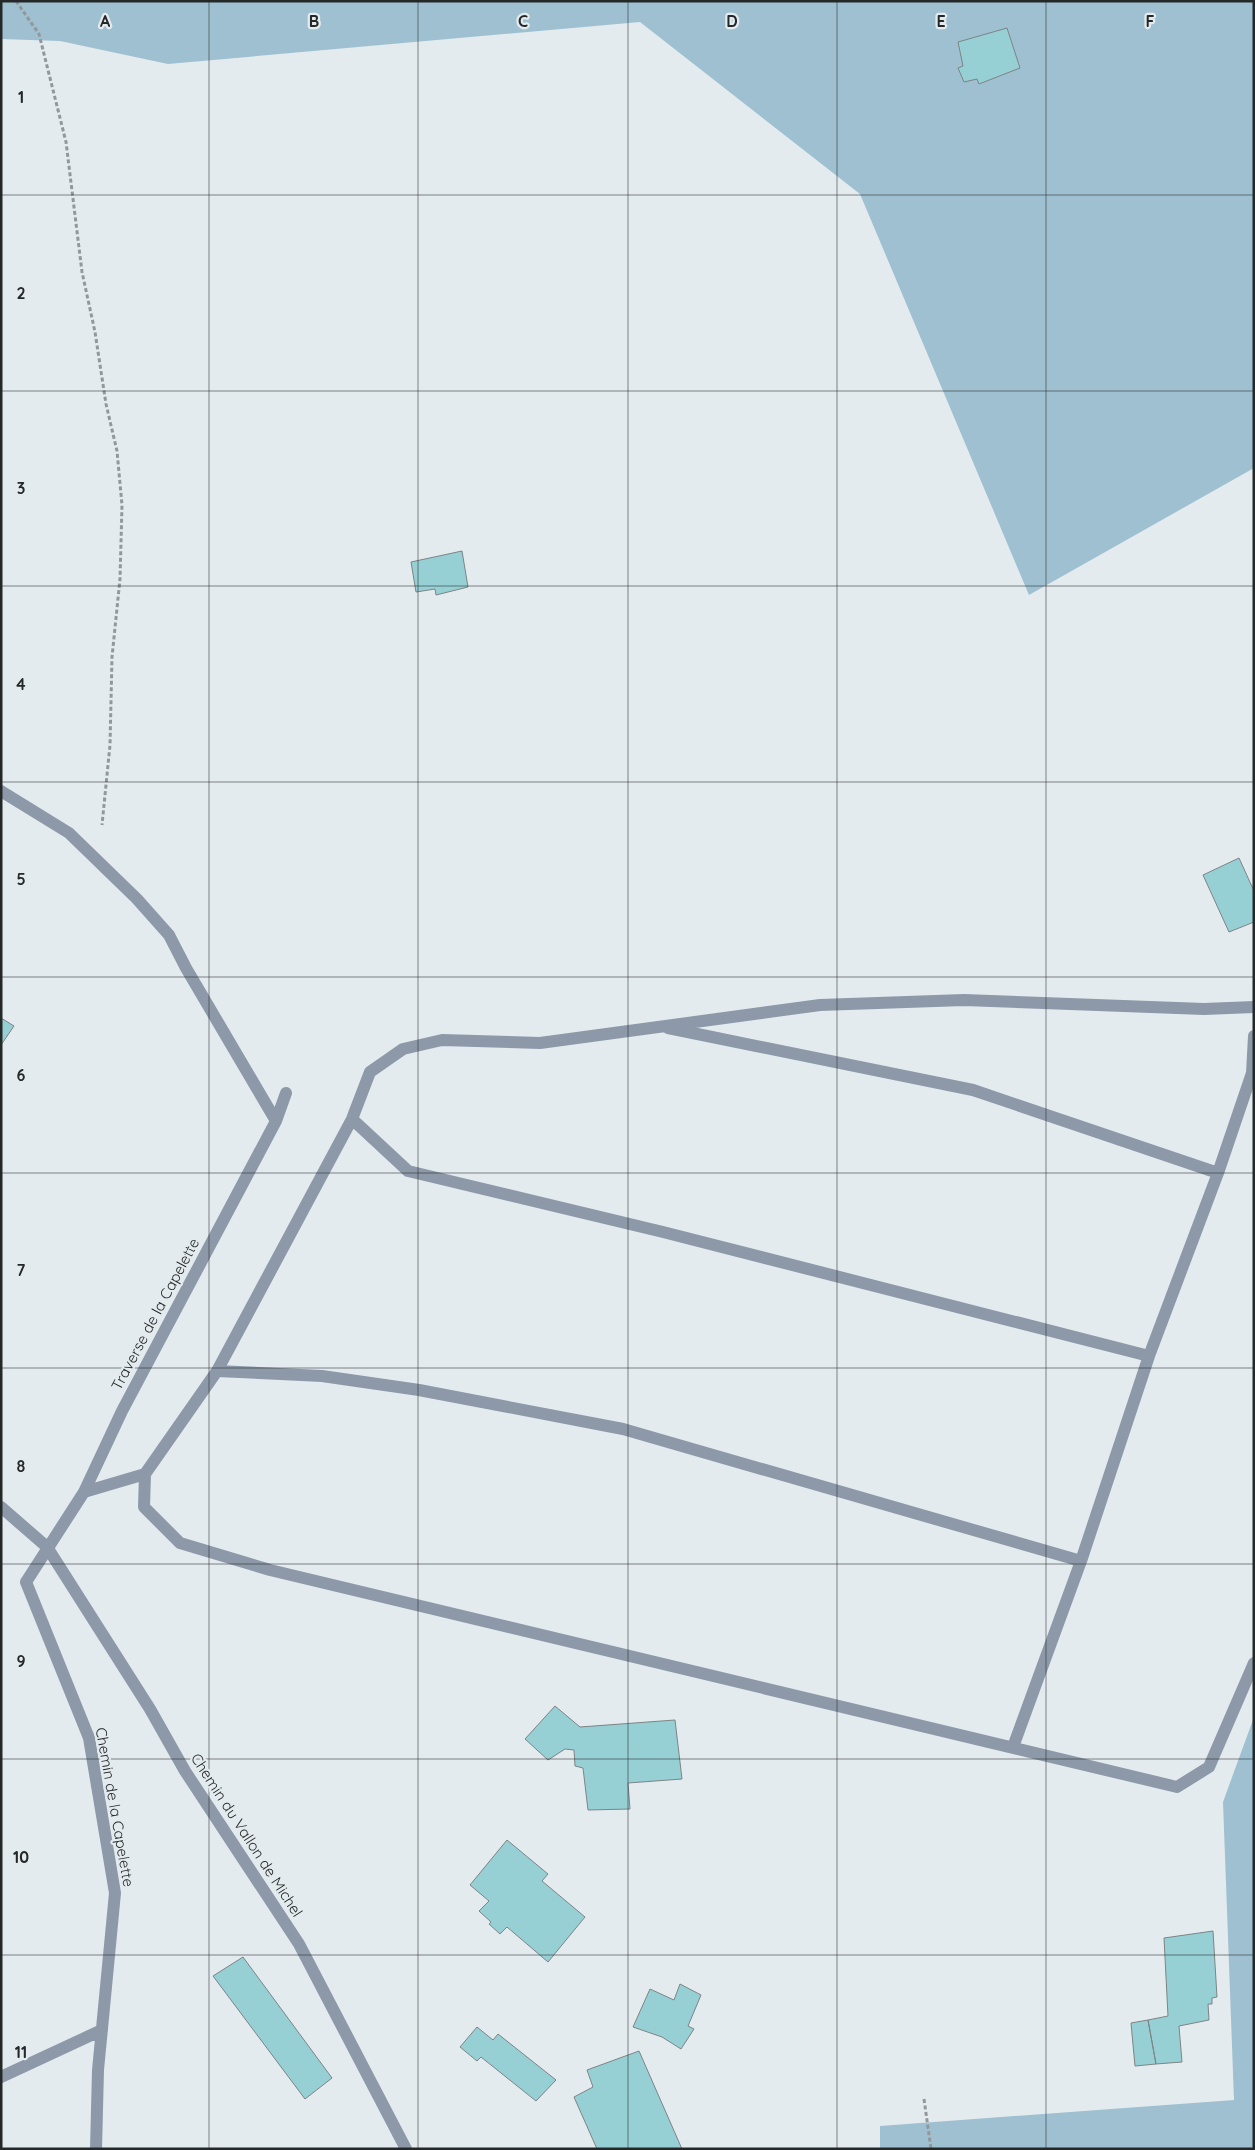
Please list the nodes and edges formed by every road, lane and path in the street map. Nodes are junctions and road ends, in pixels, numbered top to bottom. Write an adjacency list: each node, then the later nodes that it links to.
1 (16, 1): 3 (path)
2 (1, 791): 3 (street)
3 (99, 861): 10 (street)
4 (1254, 1007): 5 (street)
5 (659, 1026): 9 (street); 11 (street)
6 (1254, 1036): 7 (street)
7 (1253, 1074): 11 (street)
8 (286, 1093): 10 (street, Traverse de la Capelette)
9 (352, 1119): 12 (street); 13 (street)
10 (276, 1121): 15 (street, Traverse de la Capelette)
11 (1218, 1173): 12 (street)
12 (1149, 1356): 18 (street)
13 (217, 1371): 14 (street); 18 (street)
14 (145, 1474): 15 (street); 20 (street)
15 (84, 1492): 17 (street, Traverse de la Capelette)
16 (1, 1506): 17 (street, Chemin du Vallon de Michel)
17 (47, 1547): 21 (street, Chemin de la Capelette); 25 (street, Chemin du Vallon de Michel)
18 (1081, 1561): 20 (street)
19 (1254, 1663): 20 (street)
20 (1013, 1747)
21 (102, 2030): 22 (street); 24 (street, Chemin de la Capelette)
22 (1, 2077)
23 (924, 2099): 26 (path)
24 (96, 2149)
25 (406, 2149)
26 (931, 2149)

